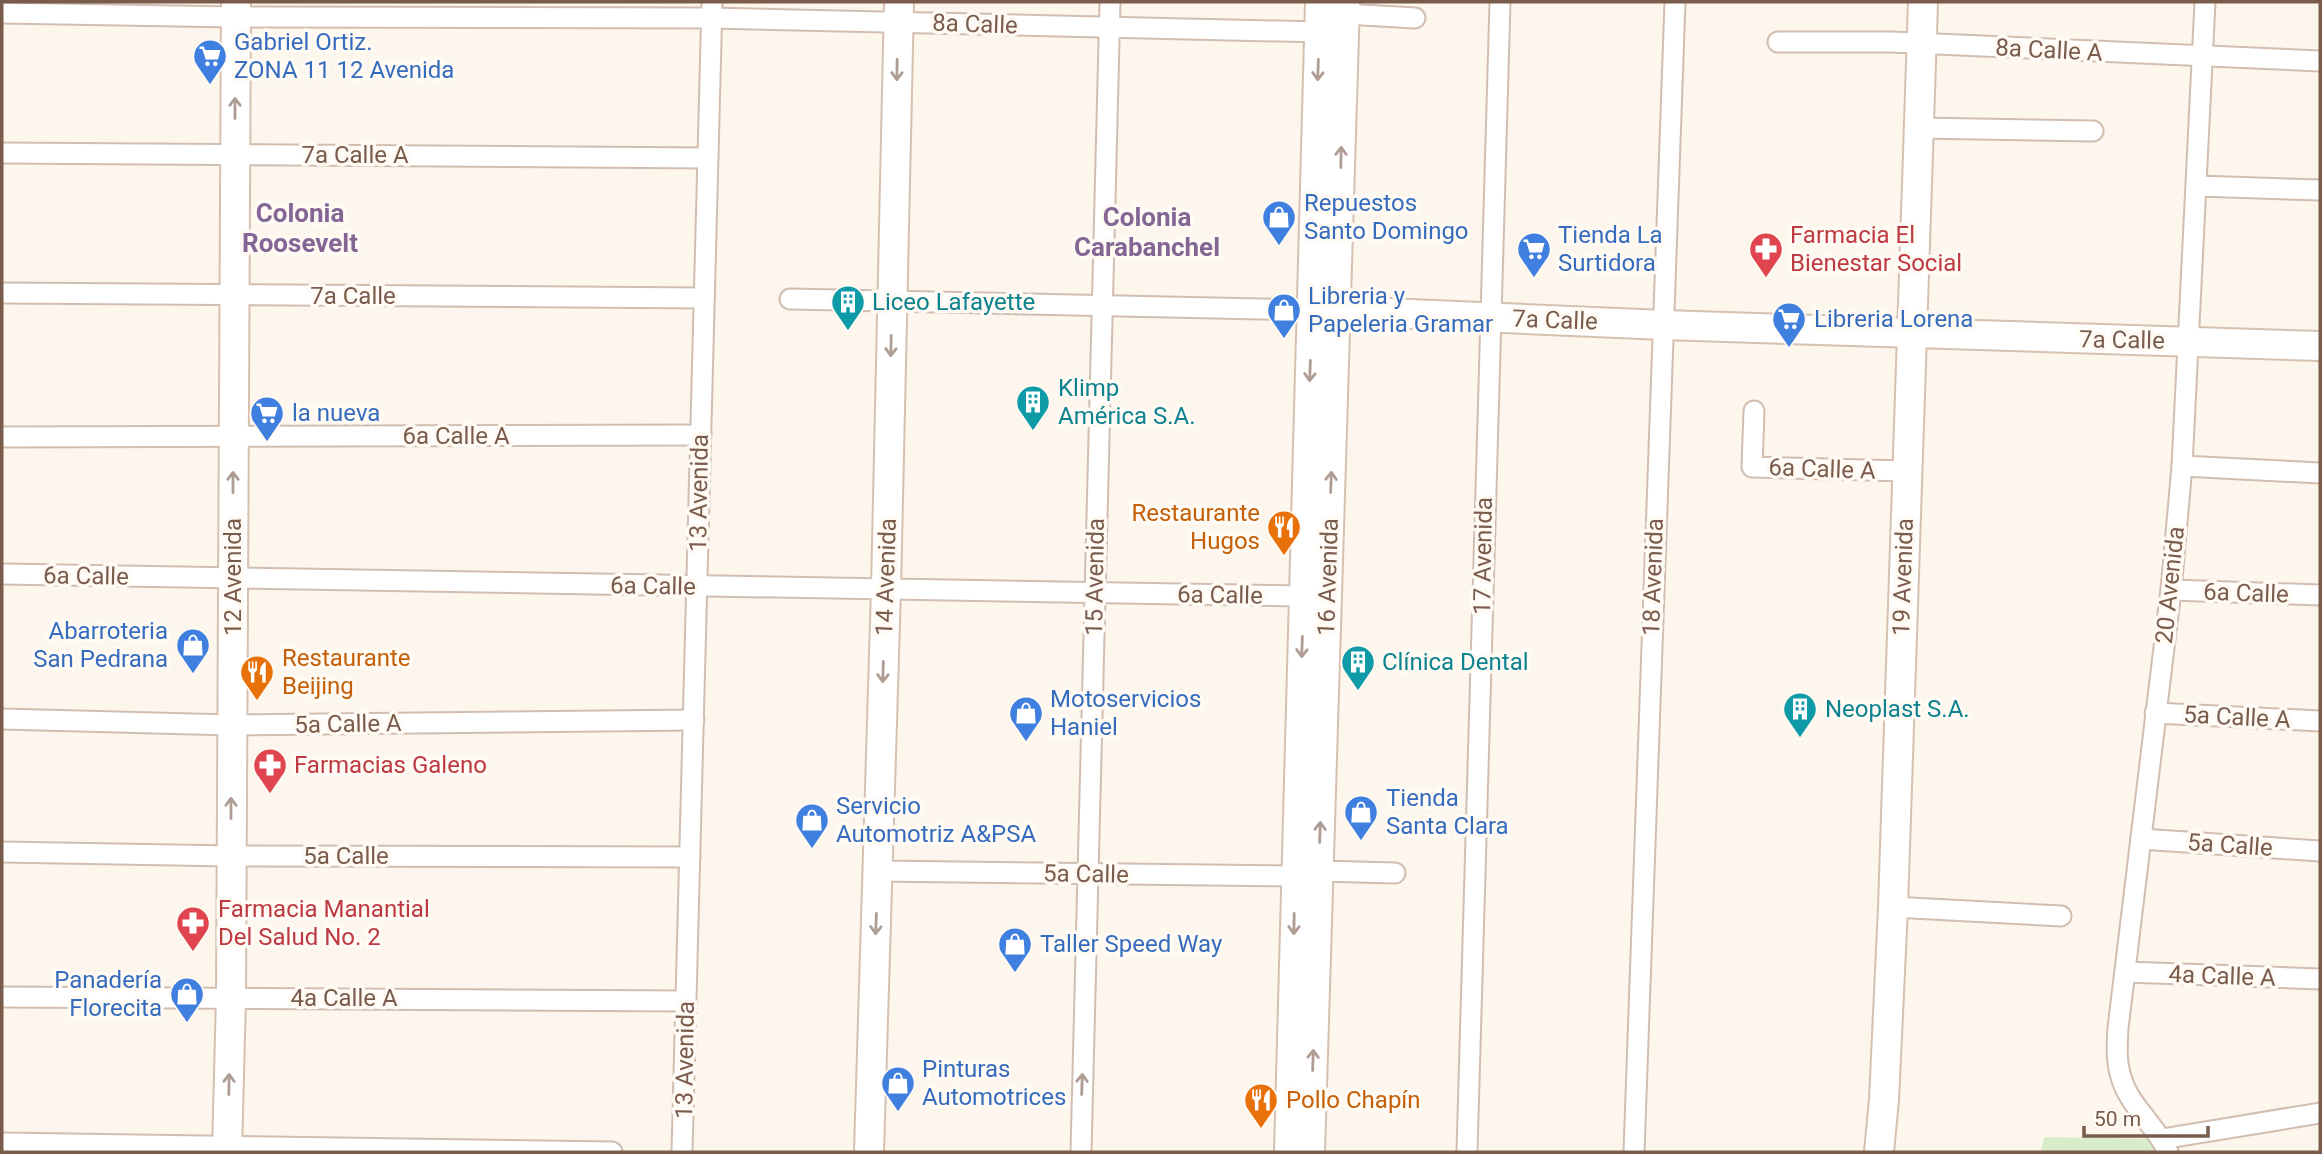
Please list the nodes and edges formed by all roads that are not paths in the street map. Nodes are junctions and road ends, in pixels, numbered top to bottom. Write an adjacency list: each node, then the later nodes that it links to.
1 (1110, 2): 12 (street, 15 Avenida)
2 (1500, 2): 32 (street, 17 Avenida)
3 (1675, 2): 33 (street, 18 Avenida)
4 (1923, 2): 15 (street, 19 Avenida)
5 (2205, 2): 16 (street, 20 Avenida)
6 (1337, 6): 11 (street); 13 (street, 16 Avenida); 31 (street, 16 Avenida, one-way to 6)
7 (235, 9): 8 (street, 8a Calle); 10 (street, 8a Calle); 21 (street, 12 Avenida, one-way to 7)
8 (712, 10): 9 (street, 8a Calle); 22 (street, 13 Avenida)
9 (898, 12): 12 (street, 8a Calle); 29 (street, 14 Avenida, one-way to 29)
10 (2, 13)
11 (1415, 18)
12 (1109, 28): 13 (street, 8a Calle); 30 (street, 15 Avenida)
13 (1319, 32): 31 (street, 16 Avenida, one-way to 31)
14 (1778, 42): 15 (street, 8a Calle A)
15 (1921, 44): 16 (street, 8a Calle A); 18 (street, 19 Avenida)
16 (2203, 57): 17 (street, 8a Calle A); 23 (street, 20 Avenida)
17 (2320, 61)
18 (1919, 128): 19 (street); 34 (street, 19 Avenida)
19 (2094, 131)
20 (2, 153): 21 (street, 7a Calle A)
21 (235, 155): 22 (street, 7a Calle A); 26 (street, 12 Avenida)
22 (708, 158): 27 (street, 13 Avenida)
23 (2197, 186): 24 (street); 35 (street, 20 Avenida)
24 (2320, 190)
25 (2, 293): 26 (street, 7a Calle)
26 (234, 295): 27 (street, 7a Calle); 40 (street, 12 Avenida)
27 (704, 298): 38 (street, 13 Avenida)
28 (790, 299): 29 (street, 7a Calle)
29 (892, 300): 30 (street, 7a Calle); 47 (street, 14 Avenida, one-way to 47)
30 (1102, 305): 31 (street, 7a Calle); 49 (street, 15 Avenida)
31 (1324, 310): 32 (street, 7a Calle); 50 (street, 16 Avenida, one-way to 50); 63 (street, 16 Avenida, one-way to 31)
32 (1489, 317): 33 (street, 7a Calle); 84 (street, 17 Avenida)
33 (1664, 324): 34 (street, 7a Calle); 85 (street, 18 Avenida)
34 (1910, 331): 35 (street, 7a Calle); 42 (street, 19 Avenida)
35 (2188, 341): 36 (street, 7a Calle); 41 (street, 20 Avenida)
36 (2320, 346)
37 (1754, 411): 42 (street, 6a Calle A)
38 (701, 435): 40 (street, 6a Calle A); 46 (street, 13 Avenida)
39 (2, 437): 40 (street, 6a Calle A)
40 (233, 437): 45 (street, 12 Avenida, one-way to 40)
41 (2182, 466): 43 (street); 48 (street, 20 Avenida)
42 (1906, 471): 66 (street, 19 Avenida)
43 (2320, 473)
44 (2, 574): 45 (street, 6a Calle)
45 (233, 578): 46 (street, 6a Calle); 56 (street, 12 Avenida)
46 (697, 586): 47 (street, 6a Calle); 54 (street, 13 Avenida)
47 (886, 589): 49 (street, 6a Calle); 62 (street, 14 Avenida, one-way to 62)
48 (2171, 590): 51 (street, 6a Calle); 52 (street, 20 Avenida)
49 (1095, 593): 50 (street, 6a Calle); 65 (street, 15 Avenida)
50 (1304, 596): 63 (street, 16 Avenida, one-way to 63)
51 (2320, 596)
52 (2155, 713): 55 (street, 5a Calle A); 57 (street, 20 Avenida)
53 (2, 719): 56 (street, 5a Calle A)
54 (694, 720): 56 (street, 5a Calle A); 61 (street, 13 Avenida)
55 (2320, 721)
56 (232, 725): 60 (street, 12 Avenida, one-way to 56)
57 (2141, 839): 58 (street, 5a Calle); 68 (street, 20 Avenida)
58 (2320, 851)
59 (2, 852): 60 (street, 5a Calle)
60 (231, 856): 61 (street, 5a Calle); 71 (street, 12 Avenida)
61 (690, 857): 72 (street, 13 Avenida)
62 (877, 871): 65 (street, 5a Calle); 80 (street, 14 Avenida, one-way to 80)
63 (1307, 873): 64 (street, 5a Calle); 65 (street, 5a Calle); 82 (street, 16 Avenida, one-way to 82); 83 (street, 16 Avenida, one-way to 63)
64 (1395, 873)
65 (1088, 875): 81 (street, 15 Avenida, one-way to 65)
66 (1893, 907): 67 (street); 86 (street, 19 Avenida)
67 (2061, 916)
68 (2125, 972): 69 (street, 4a Calle A); 75 (street, 20 Avenida)
69 (2320, 979)
70 (2, 997): 71 (street, 4a Calle A)
71 (230, 998): 72 (street, 4a Calle A); 76 (street, 12 Avenida, one-way to 71)
72 (686, 1001): 79 (street, 13 Avenida)
73 (2320, 1113): 75 (street)
74 (2, 1143): 76 (street)
75 (2165, 1146)
76 (227, 1149): 77 (street)
77 (490, 1152): 78 (street)
78 (612, 1152)
79 (682, 1152)
80 (869, 1152)
81 (1080, 1152)
82 (1289, 1152)
83 (1310, 1152)
84 (1467, 1152)
85 (1634, 1152)
86 (1879, 1152)

